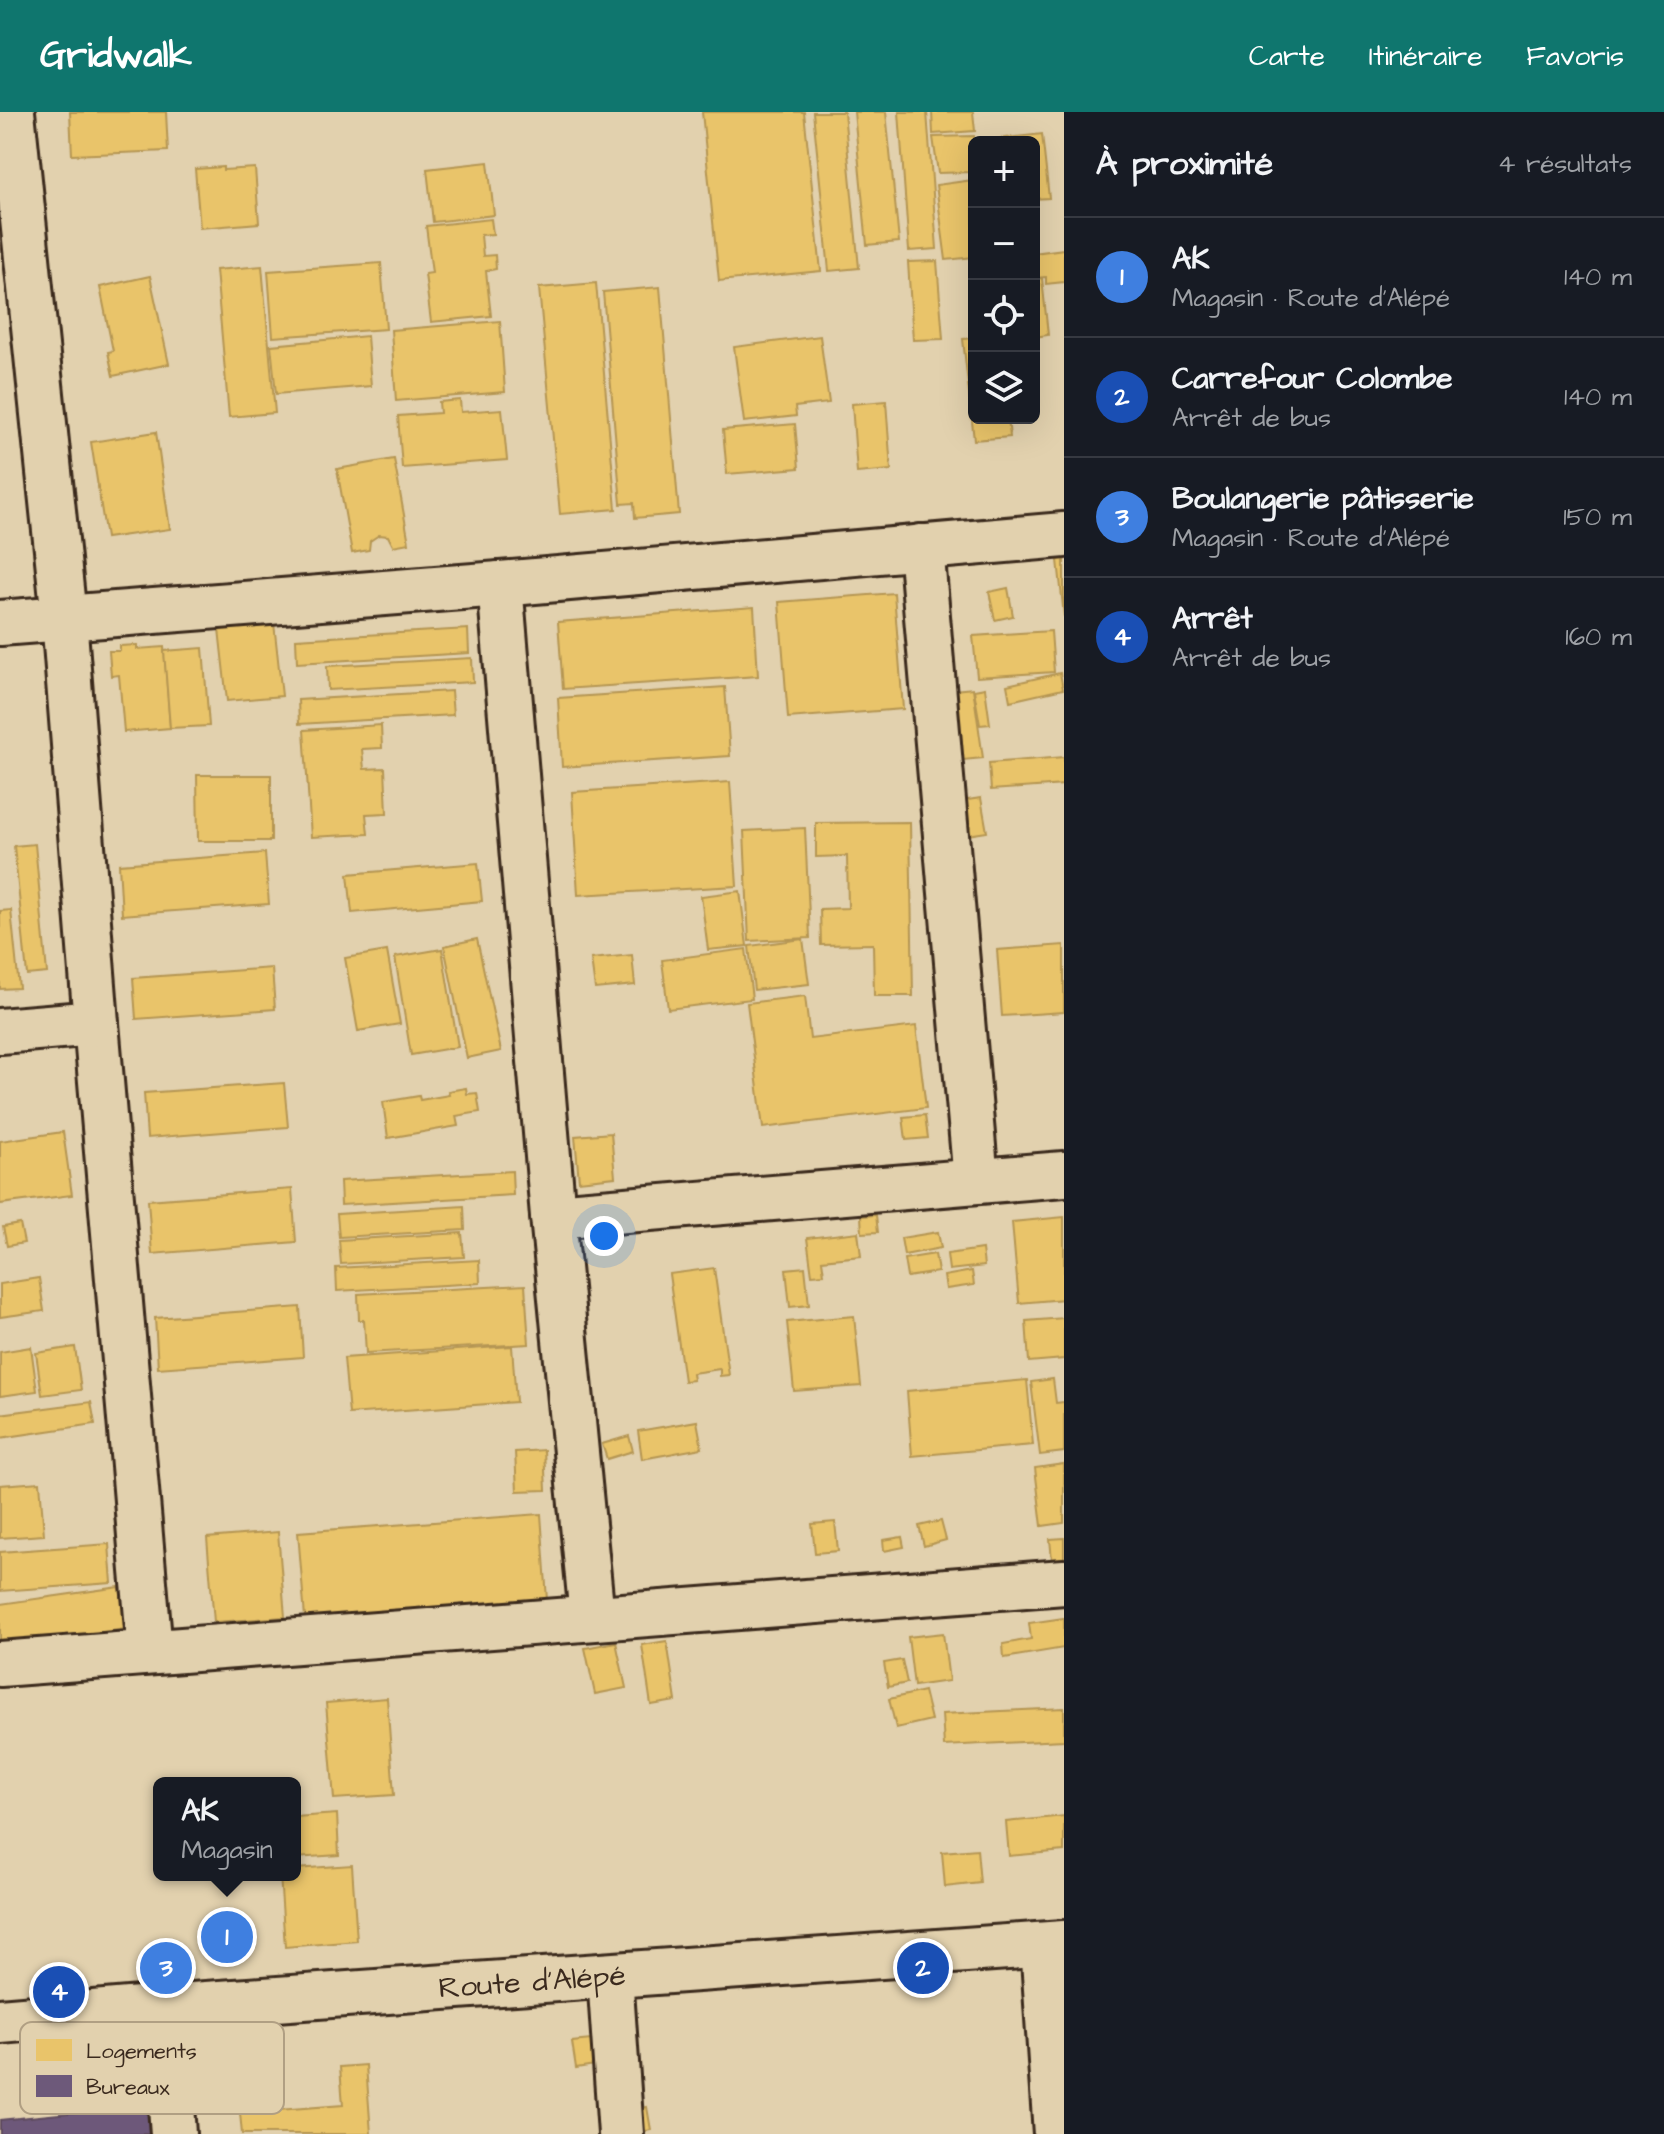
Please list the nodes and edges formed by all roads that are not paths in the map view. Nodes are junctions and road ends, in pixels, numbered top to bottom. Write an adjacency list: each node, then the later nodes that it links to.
1 (12, 112): 5 (street)
2 (1064, 535): 3 (street)
3 (921, 547): 4 (street); 10 (street)
4 (500, 584): 5 (street); 11 (street)
5 (64, 618): 6 (street); 7 (street)
6 (0, 623)
7 (96, 1023): 8 (street); 14 (street)
8 (0, 1031)
9 (1064, 1174): 10 (street)
10 (976, 1181): 11 (street)
11 (553, 1216): 13 (street)
12 (1064, 1582): 13 (street)
13 (592, 1617): 14 (street)
14 (150, 1652): 15 (street)
15 (0, 1664)
16 (1053, 1944): 17 (street, Route d'Alépé); 24 (street)
17 (610, 1976): 18 (street, Route d'Alépé); 23 (street)
18 (164, 2007): 19 (street, Route d'Alépé); 20 (street)
19 (0, 2021)
20 (165, 2022)
21 (172, 2114): 22 (street)
22 (173, 2134)
23 (621, 2134)
24 (1056, 2134)

